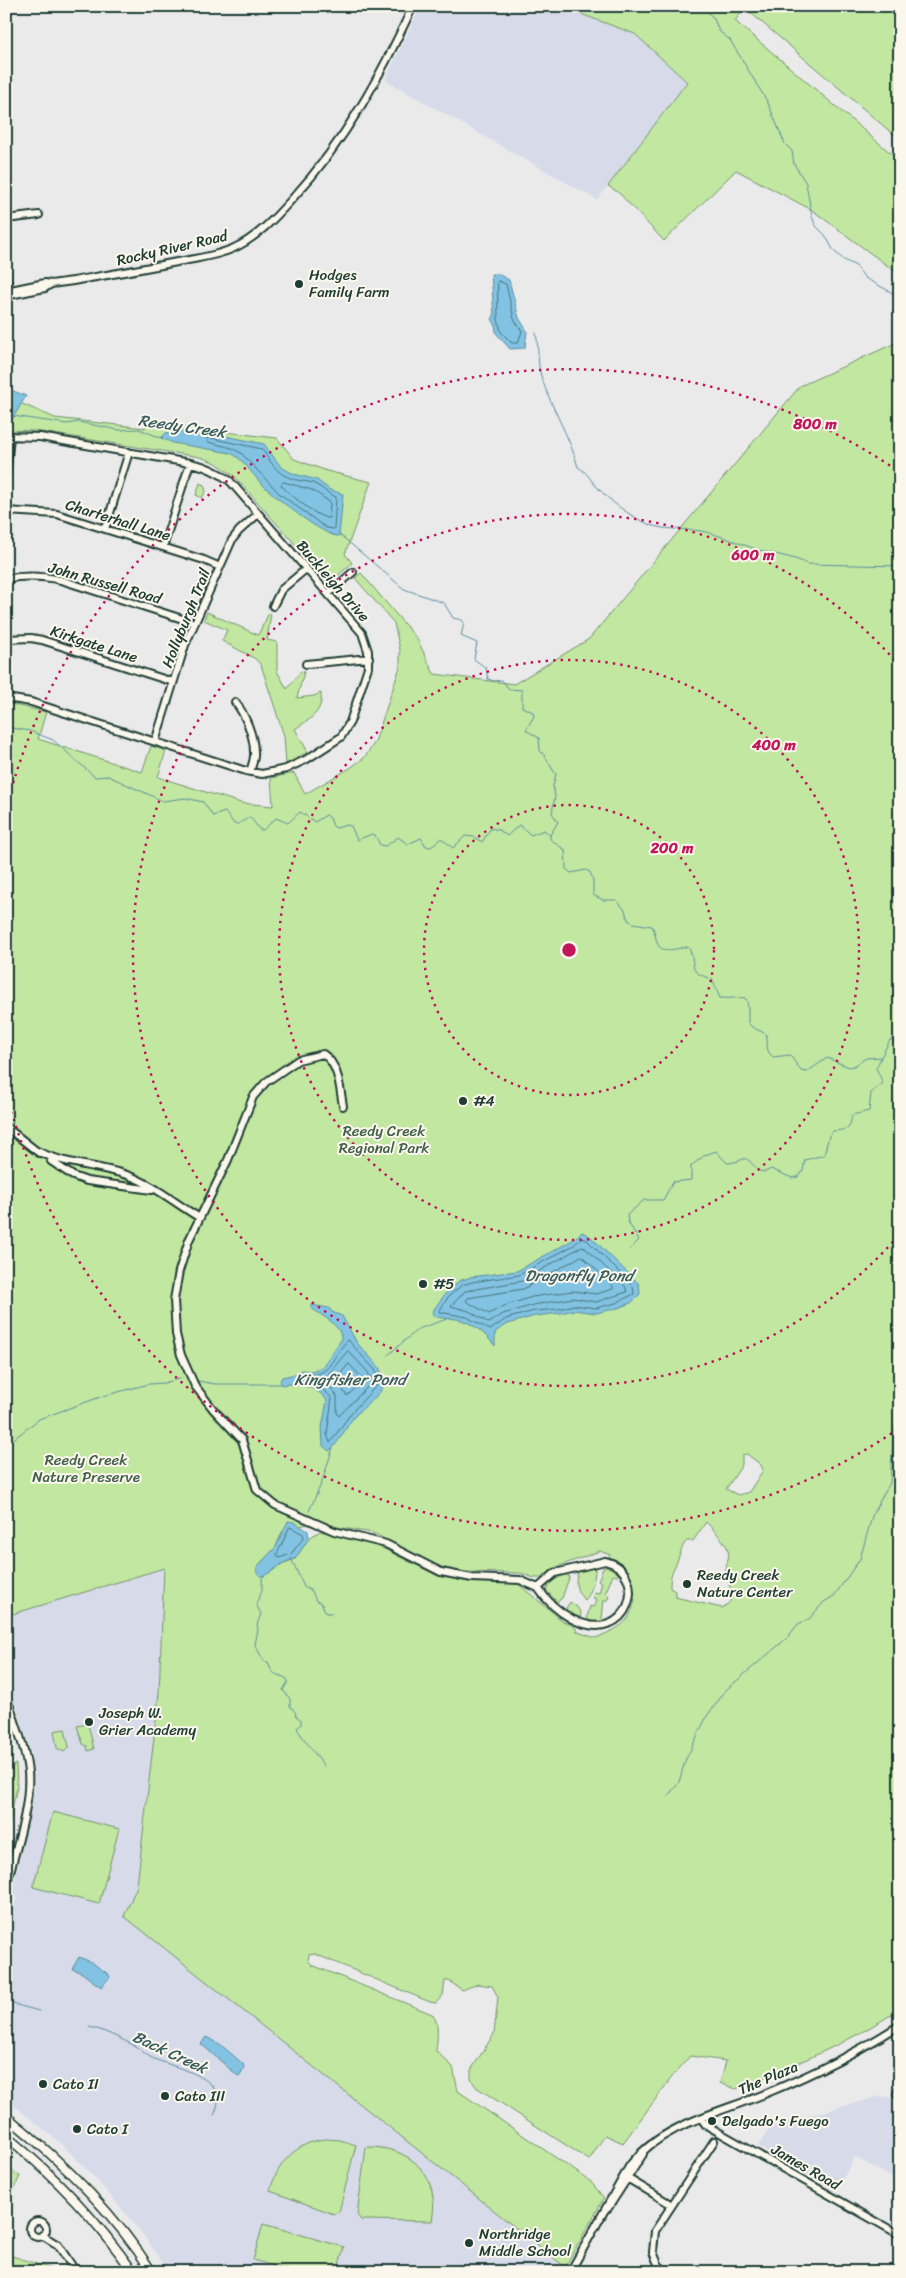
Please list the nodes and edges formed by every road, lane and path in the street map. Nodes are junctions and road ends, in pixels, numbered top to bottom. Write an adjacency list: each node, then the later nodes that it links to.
1 (413, 6): 5 (street, Rocky River Road)
2 (39, 215): 3 (street)
3 (6, 219)
4 (6, 271): 5 (street)
5 (7, 292)
6 (8, 436): 7 (street, Buckleigh Drive); 9 (street)
7 (129, 452): 8 (street, Buckleigh Drive); 12 (street)
8 (190, 463): 11 (street, Buckleigh Drive); 13 (street)
9 (6, 476)
10 (6, 511): 12 (street, Charterhall Lane)
11 (258, 514): 14 (street, Hollyburgh Trail); 15 (street, Buckleigh Drive)
12 (105, 529): 13 (street, Charterhall Lane)
13 (163, 548): 14 (street, Charterhall Lane)
14 (220, 567): 20 (street, Hollyburgh Trail)
15 (306, 569): 18 (street, Buckleigh Drive); 19 (street)
16 (353, 572): 18 (street)
17 (6, 579): 20 (street, John Russell Road)
18 (328, 594): 22 (street, Buckleigh Drive)
19 (272, 606)
20 (195, 623): 24 (street, Hollyburgh Trail)
21 (6, 640): 24 (street, Kirkgate Lane)
22 (369, 658): 23 (street); 28 (street)
23 (306, 664)
24 (173, 682): 27 (street, Hollyburgh Trail)
25 (6, 698): 27 (street)
26 (235, 702): 28 (street)
27 (155, 742): 28 (street)
28 (250, 772)
29 (343, 1106): 33 (street)
30 (6, 1127): 31 (street)
31 (37, 1152): 32 (street); 32 (street)
32 (156, 1191): 33 (street)
33 (200, 1218): 34 (street)
34 (538, 1588): 34 (street)
35 (6, 1694): 36 (street)
36 (6, 1888)
37 (900, 2024): 39 (street, The Plaza)
38 (6, 2116): 50 (main road)
39 (701, 2118): 42 (street, The Plaza); 47 (street, James Road)
40 (6, 2136): 49 (main road)
41 (714, 2141): 44 (street)
42 (645, 2150): 43 (street, The Plaza); 45 (street, The Plaza)
43 (628, 2178): 44 (street); 45 (street, The Plaza)
44 (672, 2205): 52 (street)
45 (602, 2217): 51 (street, The Plaza)
46 (42, 2235): 48 (street)
47 (900, 2235)
48 (76, 2272)
49 (133, 2272)
50 (152, 2272)
51 (570, 2272)
52 (665, 2272)

